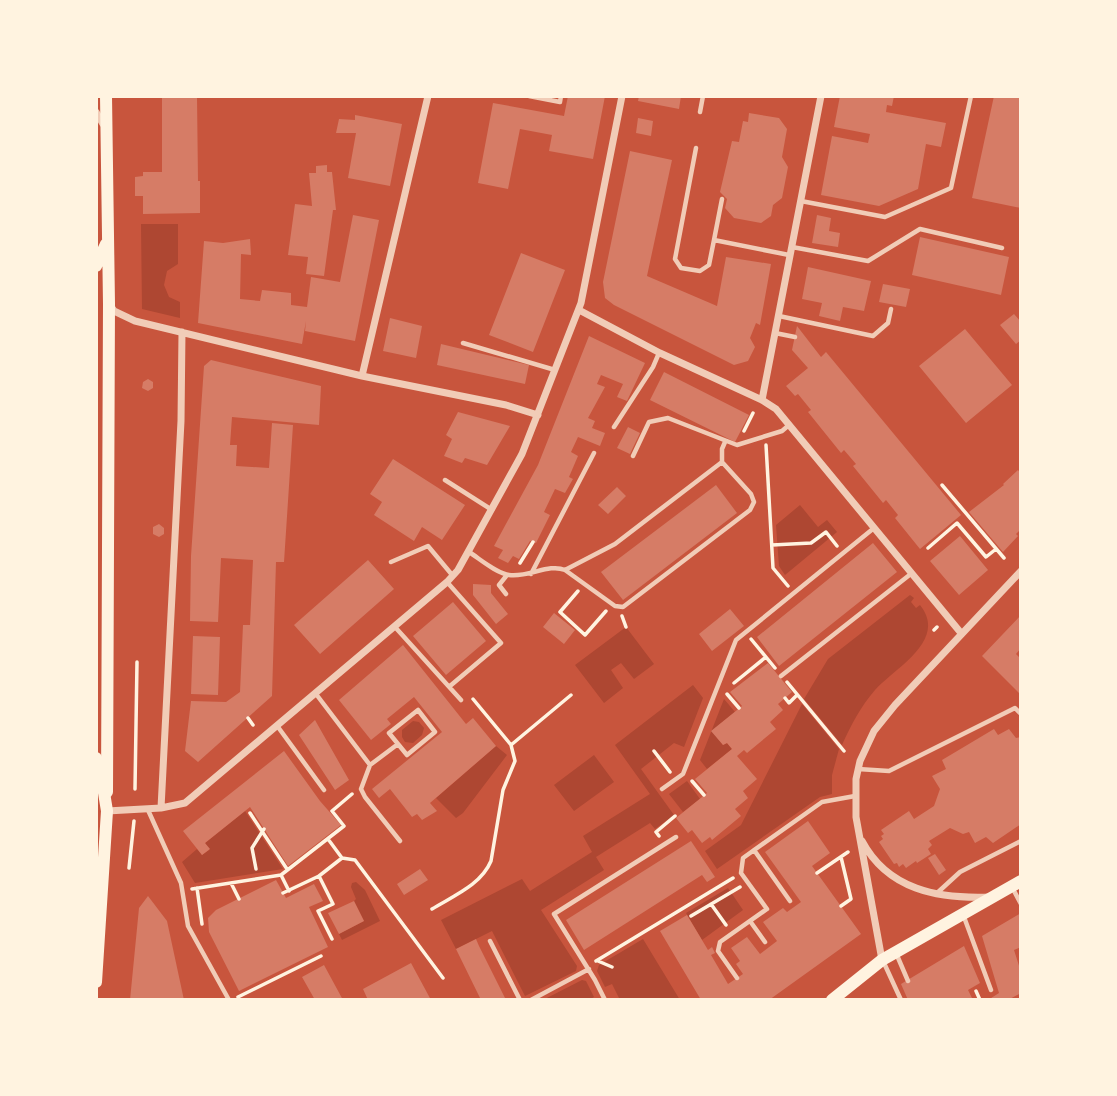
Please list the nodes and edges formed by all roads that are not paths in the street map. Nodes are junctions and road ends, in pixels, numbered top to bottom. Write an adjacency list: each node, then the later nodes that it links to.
1 (106, 96): 11 (main road)
2 (428, 96): 30 (street)
3 (529, 96): 4 (lane)
4 (561, 96)
5 (622, 96): 22 (street)
6 (703, 96): 10 (lane)
7 (821, 96): 14 (street)
8 (971, 96): 14 (lane)
9 (96, 112): 11 (street)
10 (700, 112)
11 (107, 139): 15 (main road)
12 (696, 148): 16 (lane)
13 (722, 199): 16 (lane)
14 (801, 201): 18 (street)
15 (108, 236): 19 (main road); 20 (main road)
16 (714, 240): 18 (lane)
17 (1002, 248): 18 (lane)
18 (791, 251): 23 (street)
19 (96, 266)
20 (109, 304): 24 (street); 66 (main road)
21 (891, 309): 23 (lane)
22 (579, 310): 28 (street); 29 (street)
23 (778, 316): 25 (street)
24 (183, 332): 30 (street); 67 (street)
25 (775, 333): 26 (lane); 31 (street)
26 (795, 337)
27 (463, 343): 29 (lane)
28 (660, 353): 31 (street); 34 (lane)
29 (555, 370): 32 (street)
30 (362, 376): 32 (street)
31 (762, 400): 33 (street)
32 (538, 415): 40 (street)
33 (790, 425): 35 (lane); 41 (street)
34 (614, 427)
35 (725, 442): 37 (lane); 38 (lane)
36 (594, 453): 47 (lane)
37 (633, 456)
38 (722, 462): 44 (lane); 44 (lane)
39 (445, 480): 40 (lane)
40 (492, 510): 42 (street)
41 (874, 527): 46 (street); 63 (lane)
42 (469, 552): 48 (lane); 49 (street)
43 (391, 562): 49 (lane)
44 (565, 570): 47 (lane)
45 (1021, 571): 52 (street)
46 (912, 573): 52 (street); 53 (lane)
47 (531, 574): 48 (lane)
48 (507, 575): 50 (lane)
49 (450, 579): 51 (street); 54 (lane)
50 (506, 594)
51 (395, 627): 54 (lane); 55 (street)
52 (961, 633): 62 (street)
53 (781, 676)
54 (450, 686): 56 (lane)
55 (316, 694): 58 (street); 61 (lane)
56 (460, 700)
57 (1021, 714): 62 (lane)
58 (278, 727): 64 (lane); 67 (street)
59 (398, 744): 59 (lane); 61 (lane)
60 (96, 758): 66 (main road)
61 (370, 765): 71 (lane)
62 (859, 769): 65 (street)
63 (662, 789)
64 (324, 790)
65 (855, 796): 69 (street); 73 (lane)
66 (107, 808): 68 (street); 88 (main road)
67 (162, 808): 68 (street)
68 (148, 809): 90 (lane)
69 (858, 834): 75 (street); 84 (street)
70 (676, 837): 85 (lane)
71 (400, 841)
72 (1021, 841): 75 (lane)
73 (754, 850): 77 (lane); 80 (lane)
74 (1016, 884): 76 (main road); 78 (lane)
75 (936, 894): 76 (street)
76 (991, 897): 79 (main road)
77 (790, 901)
78 (1021, 904)
79 (962, 913): 83 (main road); 89 (lane)
80 (750, 921): 82 (lane); 86 (lane)
81 (490, 941): 91 (lane)
82 (765, 942)
83 (896, 952): 84 (main road); 87 (lane)
84 (883, 960): 94 (main road); 95 (lane)
85 (588, 968): 92 (lane); 93 (lane)
86 (737, 978)
87 (908, 981)
88 (96, 982)
89 (991, 990)
90 (229, 1000)
91 (520, 1000)
92 (531, 1000)
93 (605, 1000)
94 (832, 1000)
95 (901, 1000)

